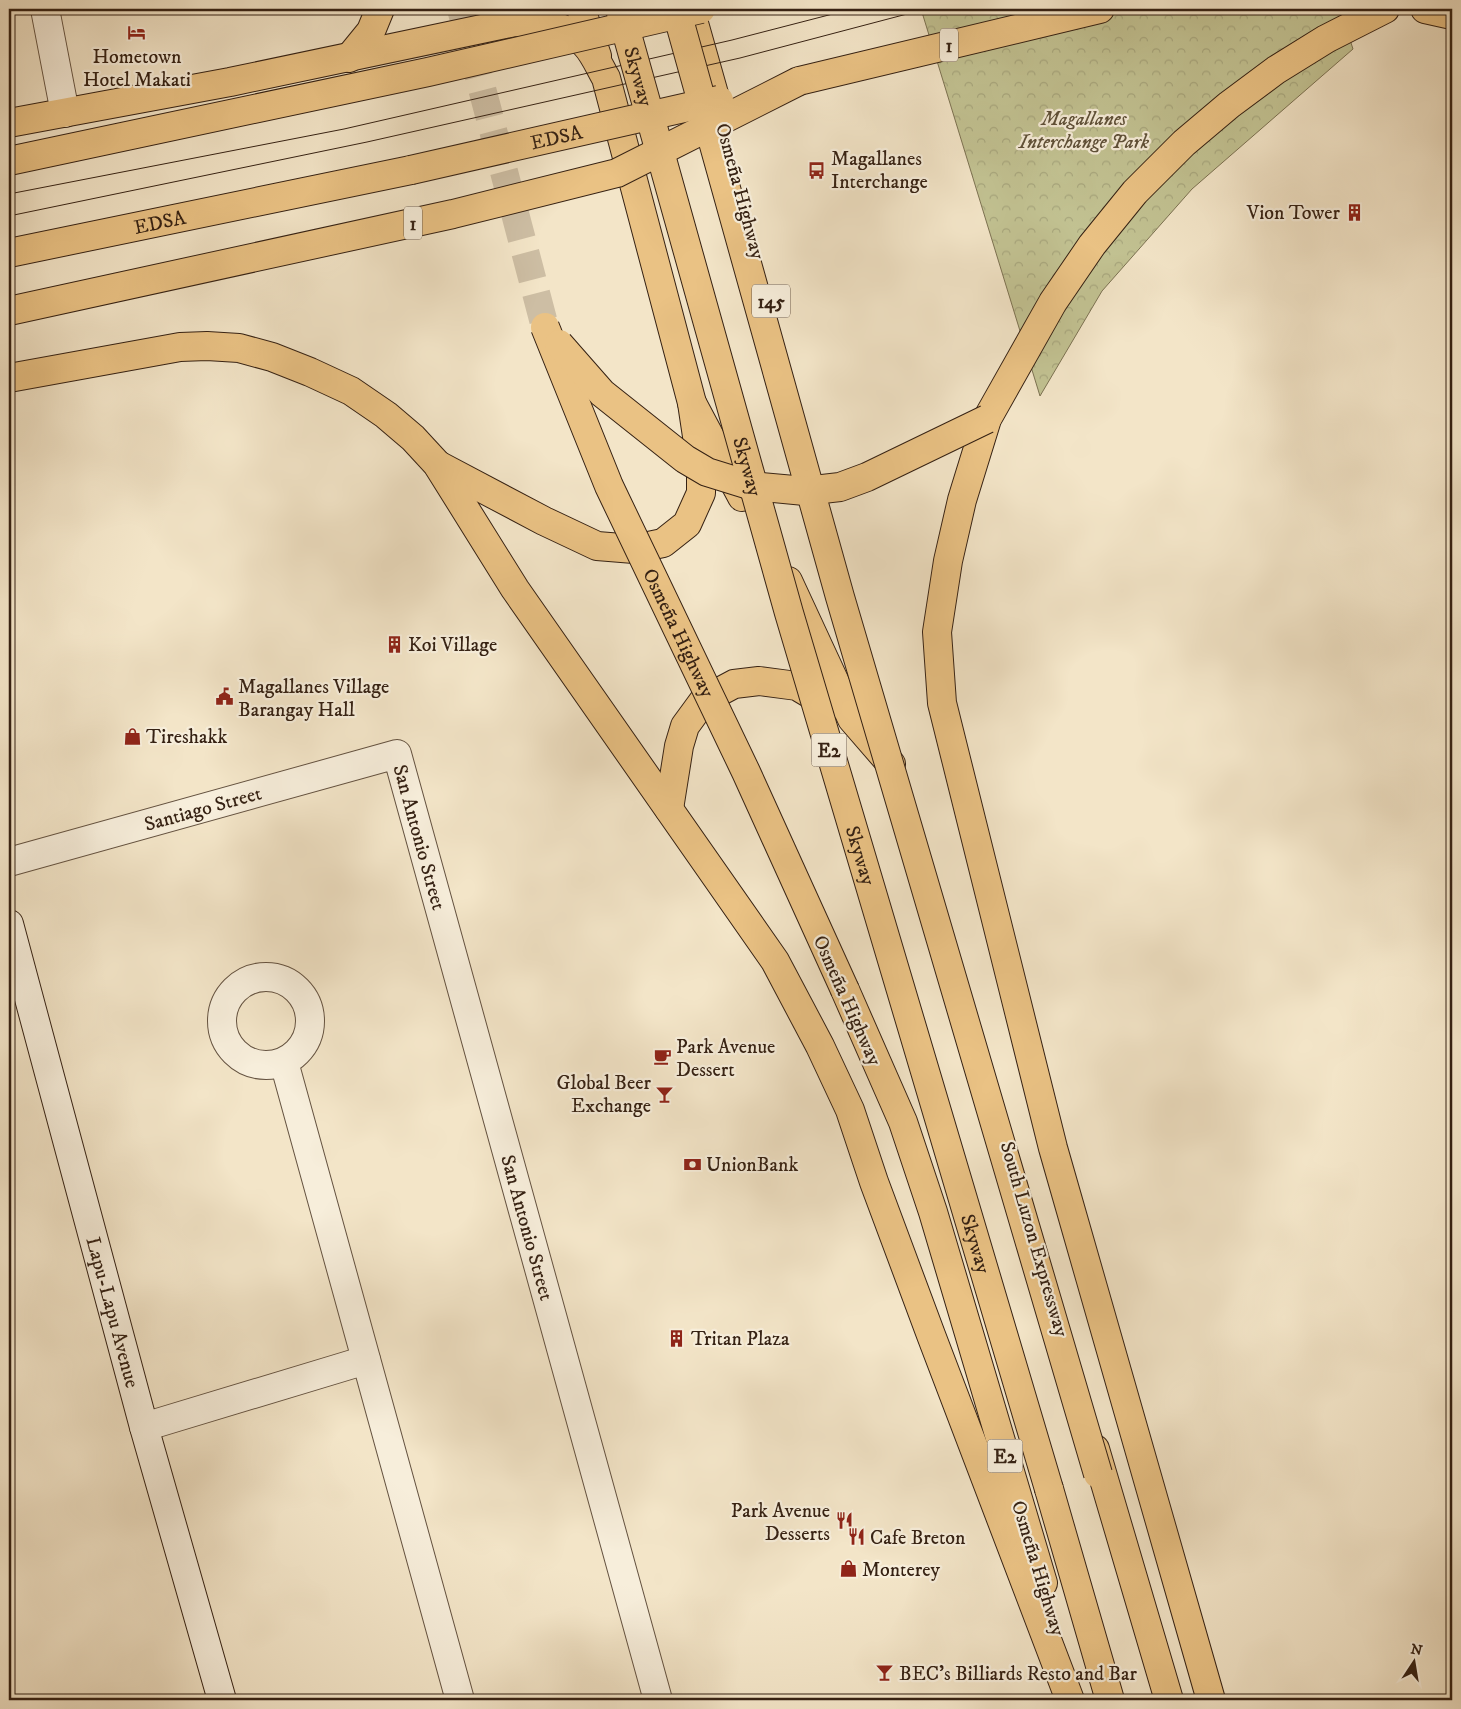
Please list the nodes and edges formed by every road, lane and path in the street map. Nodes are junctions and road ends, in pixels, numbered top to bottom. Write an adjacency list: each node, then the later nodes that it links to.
1 (45, 9): 15 (street)
2 (380, 9): 12 (main road)
3 (581, 9): 13 (main road)
4 (620, 9): 38 (main road, Skyway / E2, bridge)
5 (676, 9): 39 (main road, bridge)
6 (690, 9): 26 (main road, Osmeña Highway / 145)
7 (701, 9): 17 (main road, bridge)
8 (1100, 9): 14 (main road, EDSA / 1)
9 (1385, 9): 22 (main road)
10 (1425, 9): 11 (main road)
11 (1452, 15)
12 (350, 58): 13 (main road); 15 (main road)
13 (606, 78): 21 (main road)
14 (799, 81): 18 (main road, EDSA / 1, bridge); 19 (main road, 1, bridge)
15 (65, 114): 16 (main road)
16 (9, 123)
17 (9, 161)
18 (9, 253)
19 (9, 311)
20 (9, 378): 23 (main road)
21 (692, 403): 23 (main road); 24 (main road)
22 (987, 418): 37 (main road, Osmeña Highway / E2, bridge); 41 (main road)
23 (436, 464): 27 (main road)
24 (852, 719): 26 (main road); 27 (main road)
25 (397, 754): 28 (street, Santiago Street); 35 (street, San Antonio Street)
26 (902, 778): 40 (main road, South Luzon Expressway)
27 (669, 810): 36 (main road)
28 (9, 862)
29 (9, 924): 32 (street, Lapu-Lapu Avenue)
30 (284, 1062): 31 (street)
31 (366, 1360): 32 (street); 34 (street)
32 (144, 1427): 33 (street, Lapu-Lapu Avenue)
33 (222, 1700)
34 (460, 1700)
35 (658, 1700)
36 (1070, 1700)
37 (1078, 1700)
38 (1110, 1700)
39 (1163, 1700)
40 (1169, 1700)
41 (1211, 1700)

